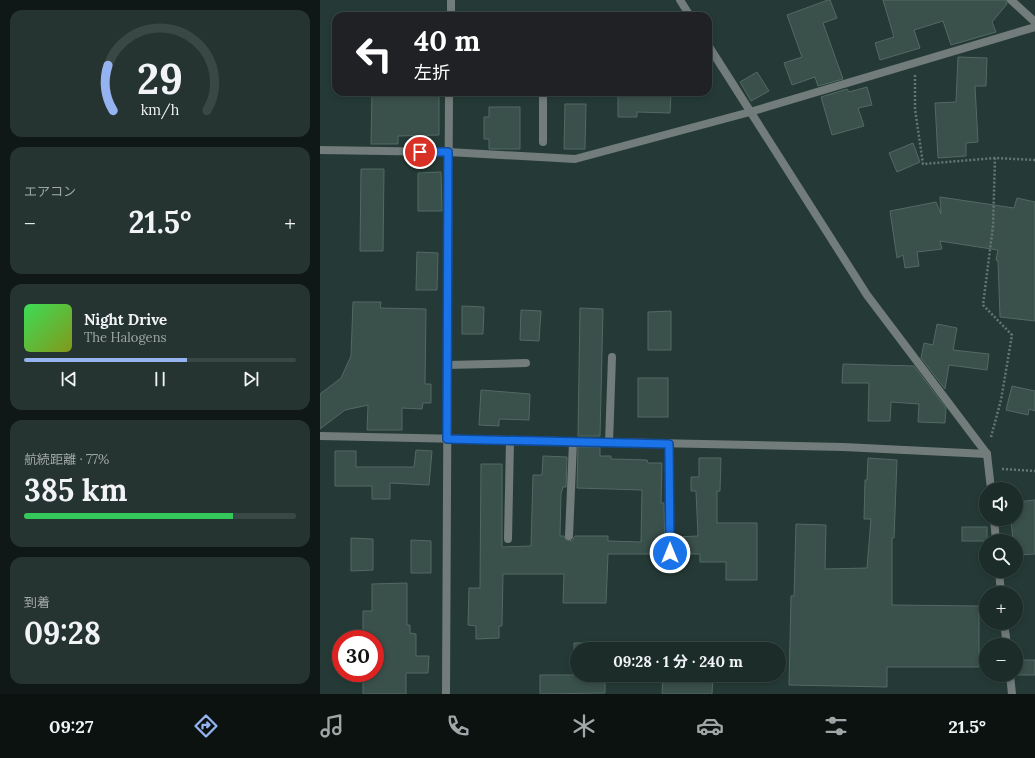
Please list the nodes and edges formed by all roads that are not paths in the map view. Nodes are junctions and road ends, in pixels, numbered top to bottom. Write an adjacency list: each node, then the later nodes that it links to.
1 (451, 0): 4 (street)
2 (680, 0): 5 (street)
3 (1011, 0): 6 (street)
4 (450, 12)
5 (688, 12)
6 (1035, 22)
7 (1035, 27): 11 (street)
8 (712, 52): 11 (street)
9 (449, 96): 14 (street)
10 (543, 96): 12 (street)
11 (750, 112): 14 (street); 24 (street)
12 (543, 142)
13 (320, 150): 14 (street)
14 (448, 152): 17 (street)
15 (612, 357): 22 (street)
16 (526, 363): 17 (street)
17 (447, 365): 19 (street)
18 (320, 436): 19 (street)
19 (447, 439): 20 (street); 30 (street)
20 (510, 441): 21 (street); 27 (street)
21 (573, 442): 22 (street); 26 (street)
22 (610, 443): 23 (street)
23 (669, 444): 24 (street); 28 (street)
24 (987, 454): 25 (street)
25 (990, 482)
26 (569, 536)
27 (508, 540)
28 (670, 553)
29 (1011, 682): 31 (street)
30 (446, 694)
31 (1012, 694)

